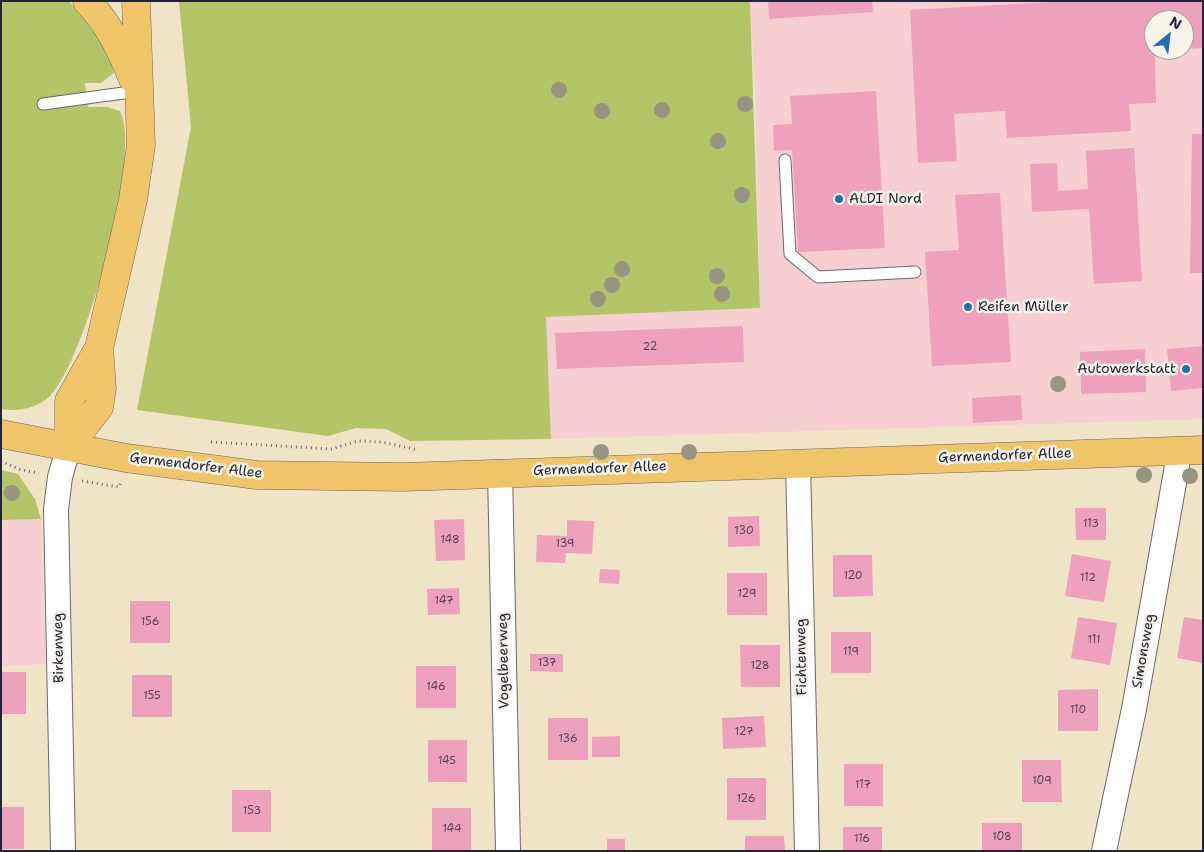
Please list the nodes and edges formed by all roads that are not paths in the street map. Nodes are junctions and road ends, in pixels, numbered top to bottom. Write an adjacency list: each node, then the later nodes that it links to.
1 (87, 1): 3 (main road)
2 (136, 1): 3 (main road)
3 (138, 91): 4 (lane); 8 (main road)
4 (43, 104)
5 (785, 160): 6 (lane)
6 (915, 272)
7 (1, 434): 8 (main road, Germendorfer Allee)
8 (69, 446): 11 (main road, Germendorfer Allee); 12 (street, Birkenweg)
9 (1190, 450): 10 (main road, Germendorfer Allee); 15 (street, Simonsweg)
10 (798, 463): 11 (main road, Germendorfer Allee); 14 (street, Fichtenweg)
11 (500, 472): 13 (street, Vogelbeerweg)
12 (63, 851)
13 (508, 851)
14 (807, 851)
15 (1104, 851)

